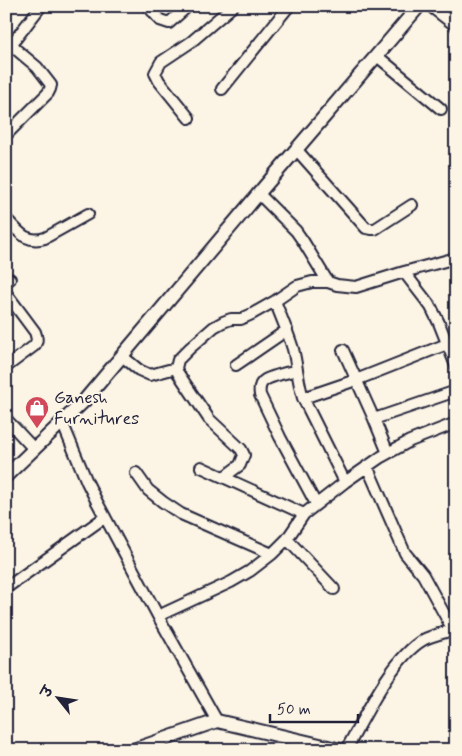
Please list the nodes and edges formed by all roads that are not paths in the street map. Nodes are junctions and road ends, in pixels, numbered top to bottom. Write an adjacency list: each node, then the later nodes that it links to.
1 (40, 6): 9 (street)
2 (148, 6): 3 (street)
3 (188, 6)
4 (233, 6): 13 (street)
5 (289, 6): 11 (street)
6 (420, 6): 10 (street)
7 (430, 6): 8 (street)
8 (456, 26)
9 (9, 43): 14 (street)
10 (377, 56): 12 (street); 15 (street)
11 (222, 89)
12 (441, 109)
13 (189, 118)
14 (6, 135)
15 (296, 149): 16 (street); 17 (street)
16 (258, 194): 22 (street); 28 (street)
17 (412, 205)
18 (88, 214): 19 (street)
19 (6, 219)
20 (456, 258): 21 (street)
21 (404, 272): 22 (street); 26 (street)
22 (328, 282): 24 (street)
23 (6, 293): 31 (street)
24 (274, 301): 25 (street); 32 (street)
25 (287, 330): 29 (street); 33 (street)
26 (447, 344): 30 (street); 34 (street)
27 (343, 350): 34 (street)
28 (122, 356): 32 (street); 39 (street)
29 (236, 366)
30 (456, 366)
31 (6, 367)
32 (176, 368): 47 (street)
33 (297, 370): 36 (street); 49 (street)
34 (356, 380): 36 (street); 38 (street)
35 (456, 391): 38 (street)
36 (303, 398): 48 (street)
37 (6, 419): 41 (street)
38 (374, 420): 42 (street)
39 (62, 422): 41 (street); 51 (street)
40 (456, 423): 42 (street)
41 (34, 450): 46 (street)
42 (388, 454): 43 (street)
43 (368, 466): 48 (street); 57 (street)
44 (201, 467): 47 (street)
45 (136, 473): 53 (street)
46 (6, 476)
47 (224, 477): 50 (street)
48 (345, 482): 49 (street)
49 (316, 504): 50 (street)
50 (304, 514): 52 (street)
51 (105, 517): 54 (street); 56 (street)
52 (287, 539): 53 (street); 55 (street)
53 (272, 554): 56 (street)
54 (6, 588)
55 (334, 589)
56 (158, 616): 58 (street)
57 (454, 629): 61 (street)
58 (217, 720): 59 (street); 60 (street)
59 (133, 750)
60 (341, 750)
61 (346, 750)

